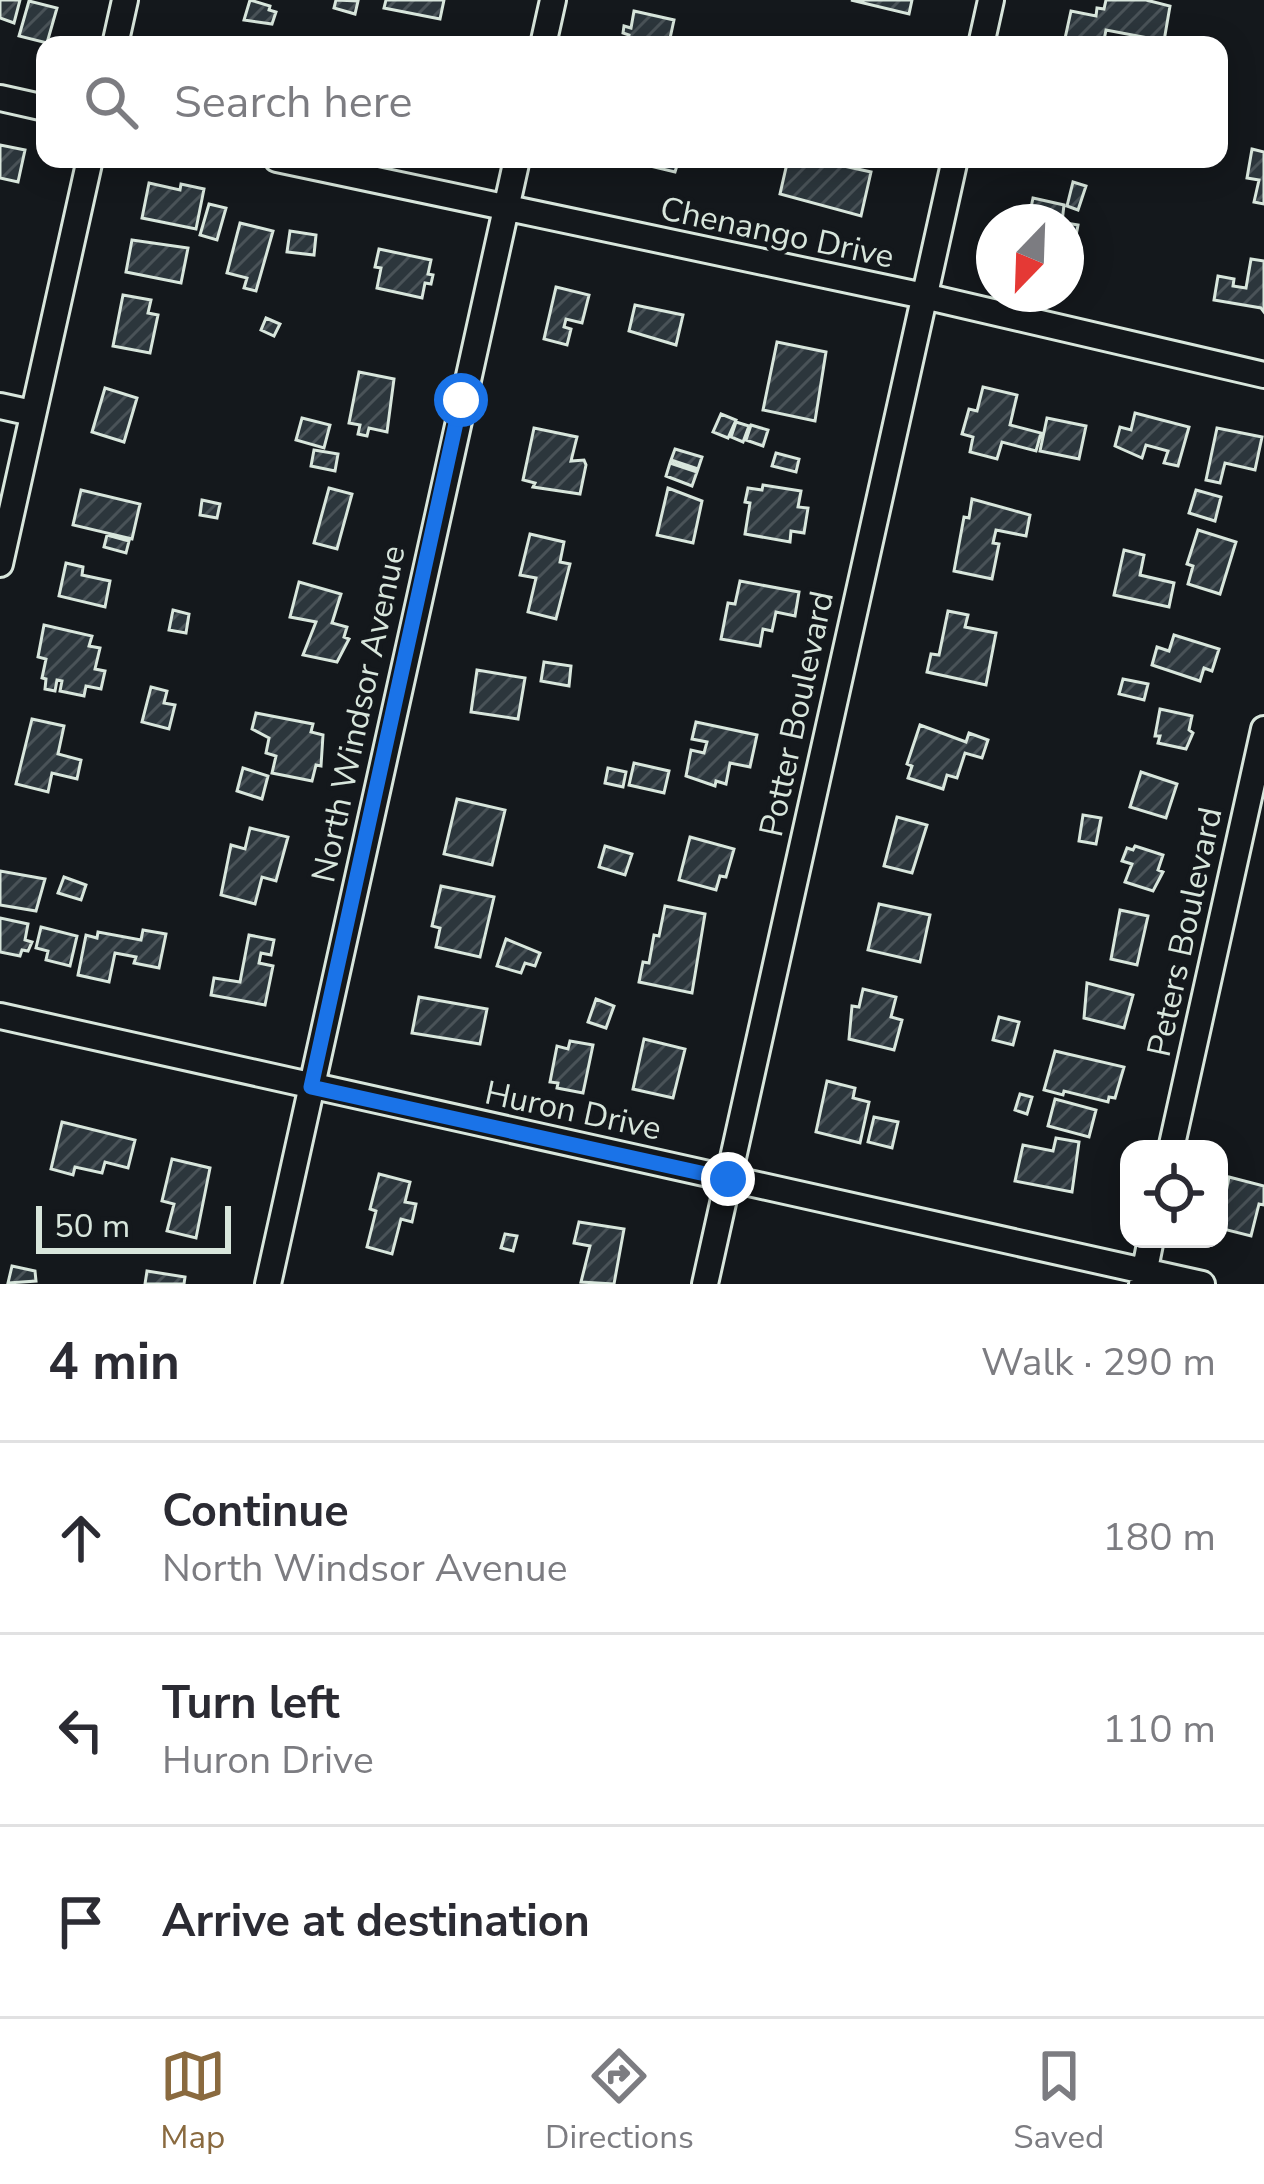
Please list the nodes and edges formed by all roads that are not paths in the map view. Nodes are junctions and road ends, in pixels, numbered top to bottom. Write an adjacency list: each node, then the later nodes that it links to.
1 (125, 0): 4 (street)
2 (553, 0): 5 (street)
3 (991, 0): 6 (street)
4 (117, 36)
5 (545, 36)
6 (983, 36)
7 (0, 98): 8 (street)
8 (36, 106)
9 (88, 168): 17 (street)
10 (317, 168): 13 (street, Chenango Drive)
11 (515, 168): 13 (street, North Windsor Avenue)
12 (953, 168): 14 (street, Potter Boulevard)
13 (506, 210): 14 (street, Chenango Drive); 21 (street, North Windsor Avenue)
14 (924, 296): 15 (street, Chenango Drive); 23 (street, Potter Boulevard)
15 (1264, 375)
16 (0, 406): 17 (street)
17 (32, 413): 18 (street)
18 (0, 564)
19 (1264, 729): 22 (street, Peters Boulevard)
20 (0, 1016): 21 (street, Huron Drive)
21 (311, 1087): 23 (street, Huron Drive); 26 (street, North Windsor Avenue)
22 (1173, 1140)
23 (728, 1179): 25 (street, Huron Drive); 27 (street, Potter Boulevard)
24 (1149, 1248): 25 (street)
25 (1143, 1278): 28 (street, Huron Drive)
26 (268, 1284)
27 (705, 1284)
28 (1202, 1284)

